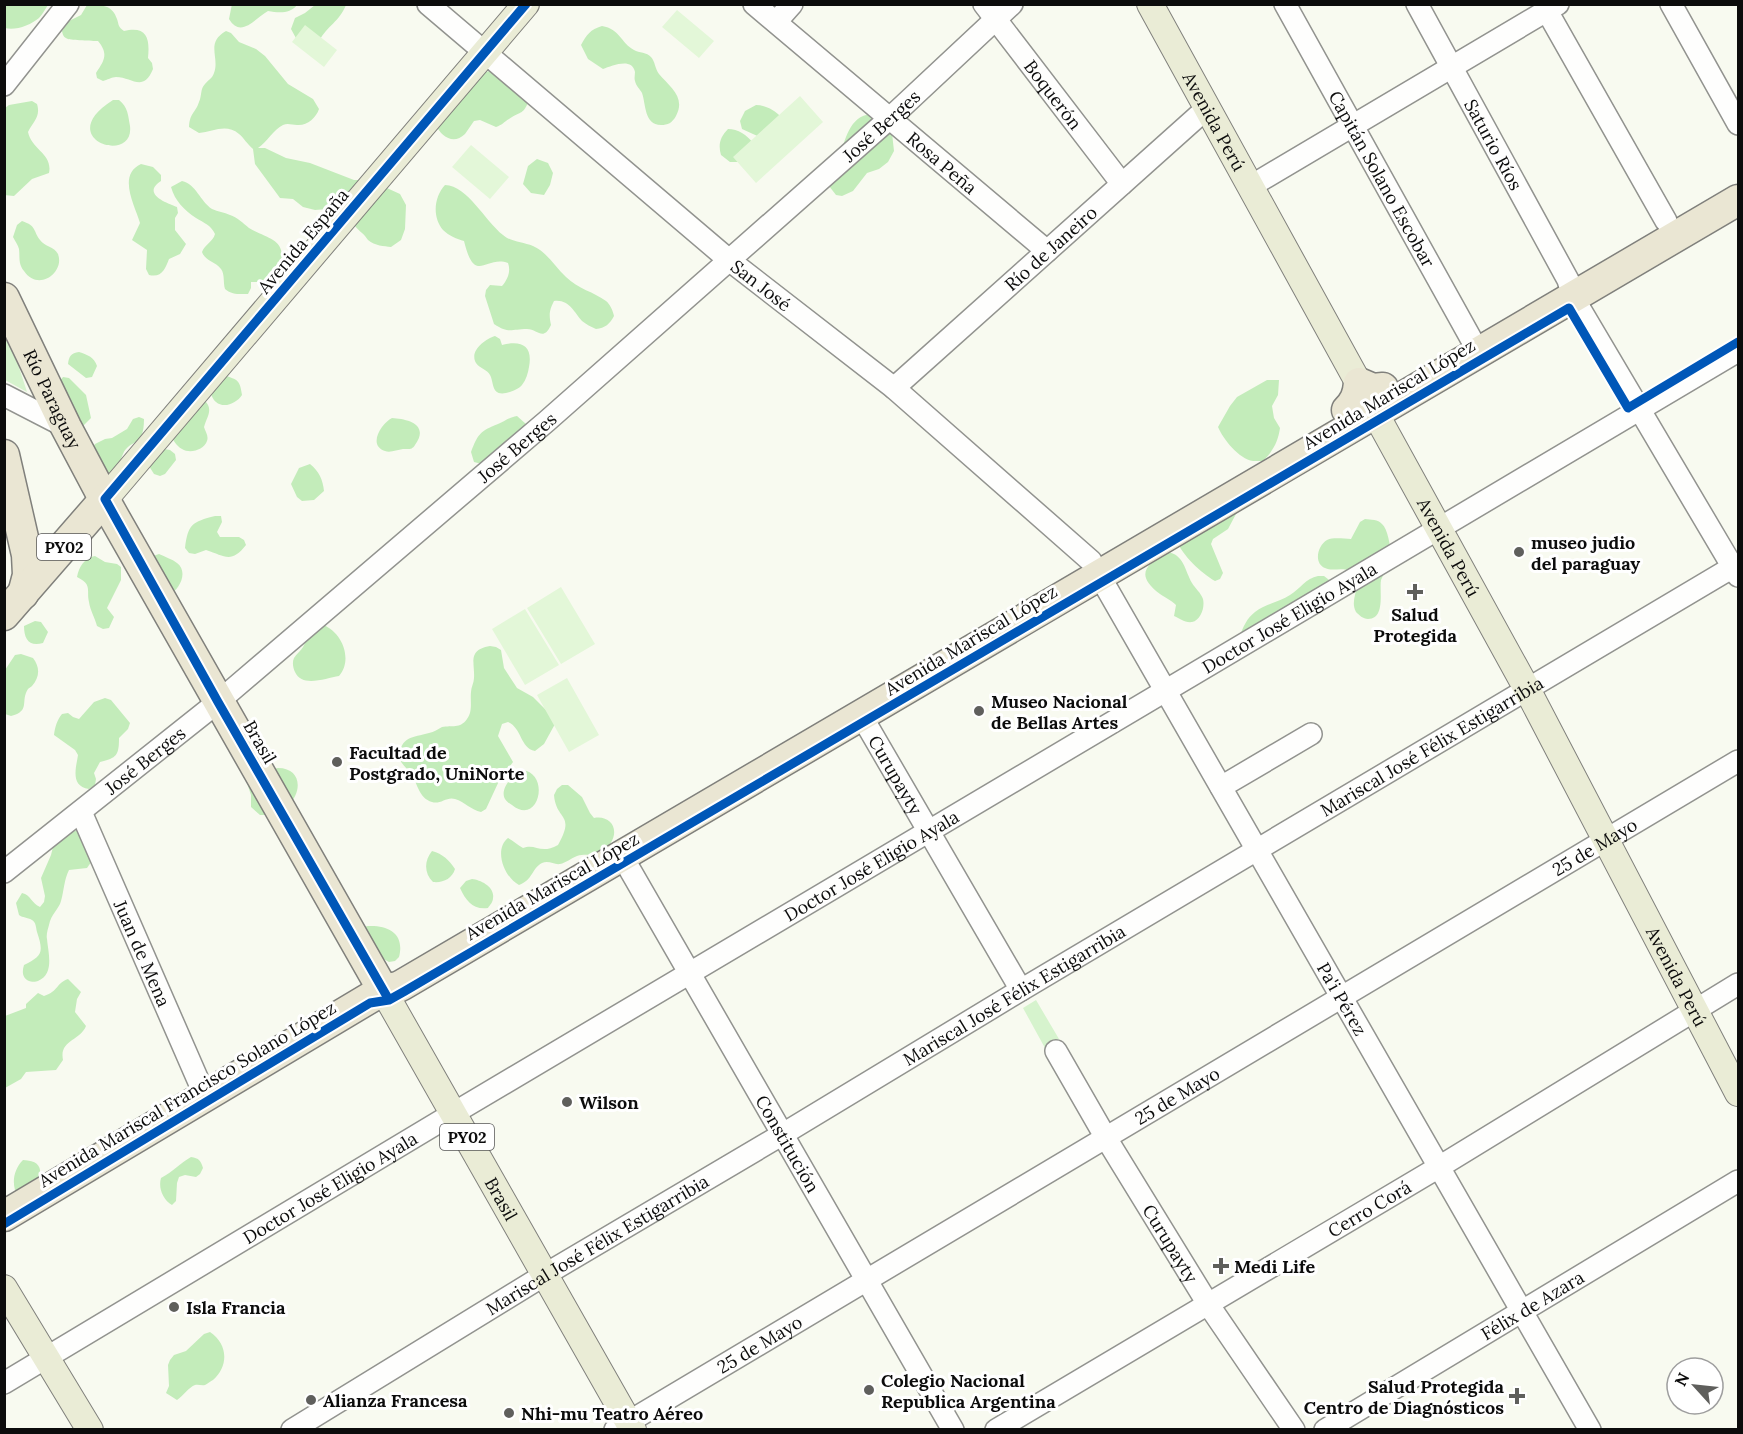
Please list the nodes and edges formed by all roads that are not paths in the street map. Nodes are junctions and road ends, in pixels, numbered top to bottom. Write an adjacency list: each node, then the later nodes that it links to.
1 (68, 4): 16 (street)
2 (428, 4): 14 (street, San José)
3 (526, 4): 14 (main road, Avenida España)
4 (754, 4): 13 (street, Rosa Peña)
5 (792, 4): 13 (street)
6 (1012, 4): 12 (street, José Berges)
7 (1150, 4): 17 (main road, Avenida Perú)
8 (1285, 4): 20 (street, Capitán Solano Escobar)
9 (1416, 4): 15 (street, Saturio Ríos)
10 (1671, 4): 19 (street)
11 (1553, 8): 15 (street); 24 (street)
12 (990, 12): 18 (street, José Berges); 21 (street, Boquerón)
13 (776, 22): 18 (street, Rosa Peña)
14 (486, 52): 26 (street, San José); 37 (main road, Avenida España)
15 (1451, 68): 20 (street); 27 (street, Saturio Ríos)
16 (4, 85)
17 (1207, 108): 21 (street, Río de Janeiro); 22 (main road, Avenida Perú)
18 (889, 119): 25 (street, Rosa Peña); 26 (street, José Berges)
19 (1738, 124)
20 (1353, 126): 22 (street); 29 (street, Capitán Solano Escobar)
21 (1122, 184): 25 (street, Río de Janeiro)
22 (1251, 186): 33 (main road, Avenida Perú)
23 (1731, 190): 24 (highway); 27 (highway)
24 (1666, 221): 27 (highway)
25 (1047, 251): 31 (street, Río de Janeiro)
26 (729, 260): 31 (street, San José); 44 (street, José Berges)
27 (1571, 288): 29 (highway); 29 (highway); 34 (street, Saturio Ríos)
28 (4, 298): 35 (highway, Río Paraguay)
29 (1474, 344): 33 (highway)
30 (1738, 351): 34 (street, Doctor José Eligio Ayala)
31 (894, 388): 39 (street, San José)
32 (4, 395): 35 (street)
33 (1370, 406): 38 (main road, Avenida Perú); 39 (highway, Avenida Mariscal Francisco Solano López); 39 (highway, Avenida Mariscal Francisco Solano López)
34 (1640, 410): 38 (street, Doctor José Eligio Ayala); 40 (street, Saturio Ríos)
35 (66, 427): 37 (highway, Río Paraguay)
36 (4, 455): 41 (highway)
37 (105, 499): 41 (highway, Avenida España / PY02); 44 (highway, Brasil / PY02)
38 (1439, 529): 42 (main road, Avenida Perú); 43 (street, Doctor José Eligio Ayala)
39 (1095, 568): 43 (street, Pa'i Pérez); 45 (highway, Avenida Mariscal Francisco Solano López); 49 (highway, Avenida Mariscal Francisco Solano López)
40 (1737, 569): 42 (street, Mariscal José Félix Estigarribia)
41 (14, 604)
42 (1527, 689): 52 (main road, Avenida Perú); 53 (street, Mariscal José Félix Estigarribia)
43 (1166, 691): 48 (street, Pa'i Pérez); 51 (street, Doctor José Eligio Ayala)
44 (218, 702): 50 (street, José Berges); 58 (highway, Brasil / PY02)
45 (861, 716): 51 (street, Curupayty); 54 (highway, Avenida Mariscal Francisco Solano López)
46 (1311, 734): 48 (street)
47 (1738, 761): 52 (street, 25 de Mayo)
48 (1221, 787): 53 (street, Pa'i Pérez)
49 (708, 789): 54 (highway); 58 (highway, Avenida Mariscal Francisco Solano López)
50 (81, 812): 55 (street, José Berges); 64 (street, Juan de Mena)
51 (928, 832): 56 (street, Doctor José Eligio Ayala); 59 (street, Curupayty)
52 (1606, 840): 60 (street, 25 de Mayo); 61 (main road, Avenida Perú)
53 (1257, 850): 59 (street, Mariscal José Félix Estigarribia); 60 (street, Pa'i Pérez)
54 (622, 856): 56 (street, Constitución); 58 (highway, Avenida Mariscal Francisco Solano López)
55 (4, 872)
56 (690, 973): 65 (street, Doctor José Eligio Ayala); 66 (street, Constitución)
57 (1738, 984): 61 (street, Cerro Corá)
58 (383, 990): 64 (highway, Avenida Mariscal Francisco Solano López); 65 (main road, Brasil / PY02)
59 (1021, 990): 66 (street, Mariscal José Félix Estigarribia)
60 (1342, 998): 67 (street, 25 de Mayo); 68 (street, Pa'i Pérez)
61 (1695, 1010): 63 (main road, Avenida Perú); 68 (street, Cerro Corá)
62 (1056, 1051): 67 (street, Curupayty)
63 (1738, 1094)
64 (205, 1096): 70 (highway, Avenida Mariscal Francisco Solano López)
65 (454, 1113): 71 (main road, Brasil / PY02); 76 (street, Doctor José Eligio Ayala)
66 (783, 1134): 71 (street, Mariscal José Félix Estigarribia); 72 (street, Constitución)
67 (1106, 1138): 72 (street, 25 de Mayo); 74 (street, Curupayty)
68 (1439, 1167): 74 (street, Cerro Corá); 75 (street, Pa'i Pérez)
69 (1738, 1181): 75 (street, Félix de Azara)
70 (4, 1216)
71 (546, 1274): 78 (main road, Brasil / PY02); 80 (street, Mariscal José Félix Estigarribia)
72 (867, 1280): 78 (street, 25 de Mayo); 81 (street, Constitución)
73 (4, 1288): 76 (main road)
74 (1208, 1304): 82 (street, Cerro Corá); 83 (street, Curupayty)
75 (1522, 1311): 84 (street, Félix de Azara); 85 (street, Pa'i Pérez)
76 (47, 1358): 77 (street, Doctor José Eligio Ayala); 79 (main road)
77 (4, 1383)
78 (626, 1427)
79 (90, 1430)
80 (292, 1430)
81 (953, 1430)
82 (996, 1430)
83 (1294, 1430)
84 (1325, 1430)
85 (1590, 1430)

